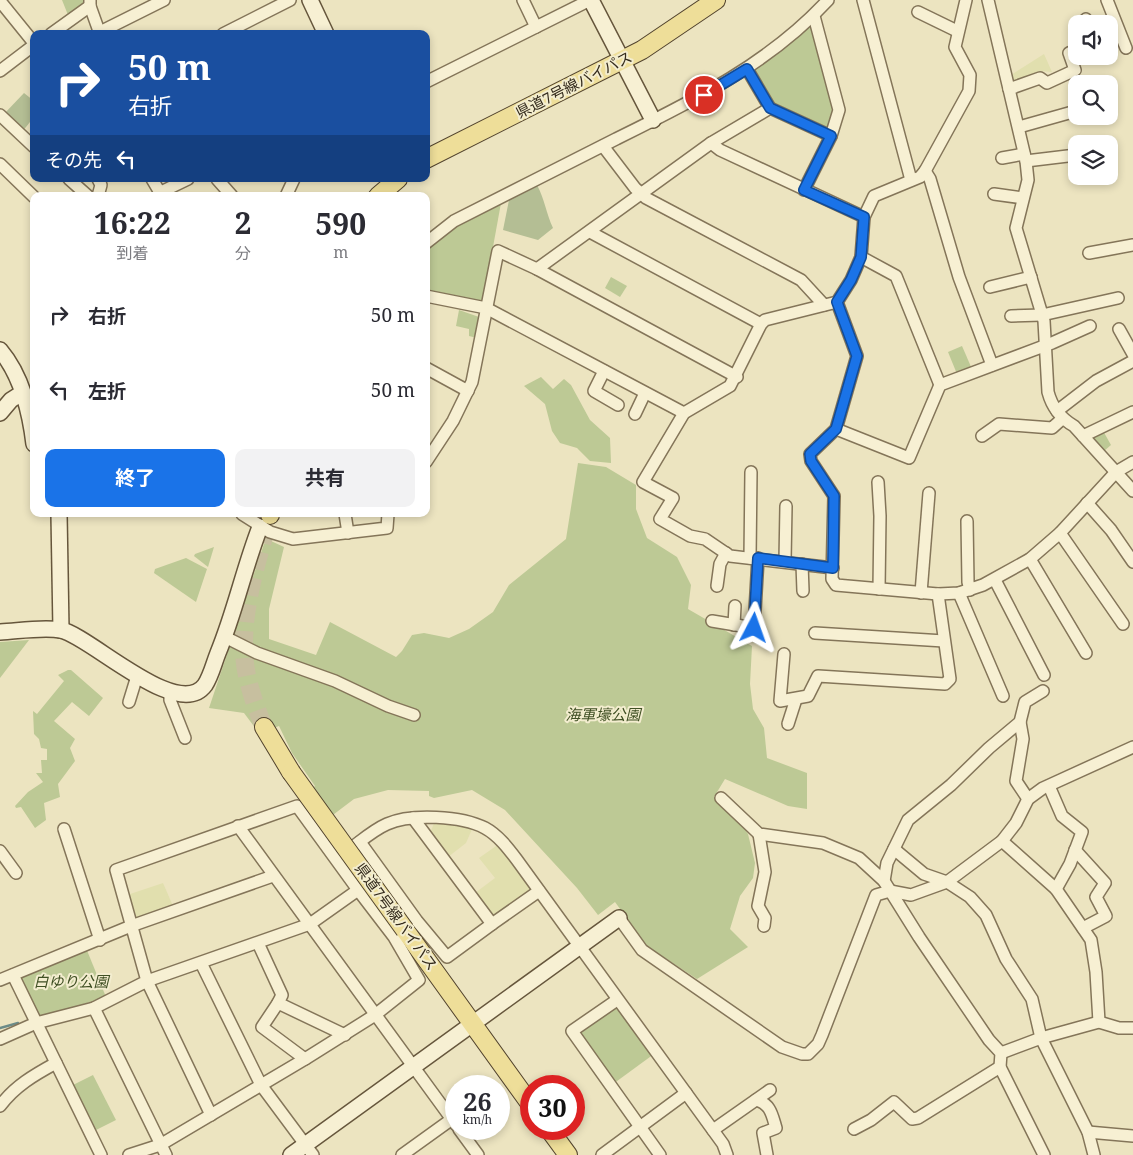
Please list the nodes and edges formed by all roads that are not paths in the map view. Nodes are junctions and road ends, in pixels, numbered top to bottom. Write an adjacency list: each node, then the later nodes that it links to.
1 (164, 0): 19 (street)
2 (290, 0): 20 (street)
3 (310, 0): 21 (street)
4 (523, 0): 16 (street)
5 (591, 0): 16 (street); 26 (street)
6 (716, 0): 26 (main road, 県道7号線バイパス)
7 (828, 0): 15 (street)
8 (864, 0): 47 (street)
9 (966, 0): 22 (street)
10 (988, 0): 31 (street)
11 (1107, 0): 25 (street)
12 (0, 1): 23 (street)
13 (90, 3): 17 (street); 18 (street)
14 (918, 12): 22 (street)
15 (814, 16): 28 (street); 37 (street)
16 (536, 27): 30 (street)
17 (56, 30)
18 (99, 30)
19 (106, 30)
20 (231, 30)
21 (324, 30)
22 (957, 31): 46 (street)
23 (30, 39)
24 (30, 47): 29 (street)
25 (1126, 48)
26 (622, 61): 35 (street); 42 (main road, 県道7号線バイパス)
27 (1073, 65): 31 (street)
28 (747, 69): 32 (street); 35 (street)
29 (0, 71)
30 (430, 80)
31 (1010, 89): 36 (street)
32 (770, 108): 37 (street); 39 (street)
33 (1068, 113): 36 (street)
34 (0, 115): 38 (street)
35 (653, 120): 40 (street)
36 (1019, 127): 44 (street)
37 (831, 136): 52 (street)
38 (30, 143)
39 (711, 143): 52 (street); 58 (street)
40 (603, 146): 58 (street); 63 (street)
41 (1068, 155): 44 (street)
42 (430, 157)
43 (1002, 158): 44 (street)
44 (1025, 158): 60 (street)
45 (0, 164): 57 (street)
46 (925, 171): 47 (street); 84 (street)
47 (911, 180): 61 (street)
48 (72, 182): 53 (street)
49 (183, 182): 54 (street)
50 (220, 182): 55 (street)
51 (394, 182): 56 (main road)
52 (804, 190): 61 (street)
53 (84, 192)
54 (165, 192)
55 (228, 192)
56 (383, 192)
57 (30, 193)
58 (641, 194): 62 (street); 73 (street)
59 (994, 194): 60 (street)
60 (1023, 198): 68 (street)
61 (864, 217): 66 (street)
62 (590, 232): 67 (street); 77 (street)
63 (430, 239)
64 (1133, 245): 65 (street)
65 (1089, 253)
66 (861, 257): 72 (street); 88 (street)
67 (537, 269): 74 (street); 87 (street)
68 (1031, 276): 69 (street); 75 (street)
69 (990, 286)
70 (430, 297): 74 (street)
71 (1118, 298): 75 (street)
72 (837, 302): 73 (street); 98 (street)
73 (824, 305): 77 (street)
74 (486, 308): 86 (street); 89 (street)
75 (1042, 315): 76 (street); 80 (street)
76 (1011, 316)
77 (761, 324): 87 (street)
78 (1090, 326): 80 (street)
79 (1119, 329): 82 (street)
80 (1045, 346): 84 (street); 97 (street)
81 (0, 350): 90 (street)
82 (1133, 354)
83 (1133, 361): 97 (street)
84 (992, 365): 88 (street)
85 (430, 370): 89 (street)
86 (604, 371): 91 (street); 92 (street)
87 (737, 377): 95 (street)
88 (940, 385): 98 (street)
89 (468, 391): 101 (street)
90 (28, 392): 94 (street)
91 (645, 393): 95 (street); 96 (street)
92 (618, 405)
93 (1133, 412): 100 (street)
94 (0, 413)
95 (684, 413): 117 (street)
96 (635, 414)
97 (1060, 415): 99 (street); 100 (street)
98 (836, 429): 123 (street)
99 (982, 436)
100 (1083, 436): 104 (street)
101 (430, 452)
102 (1133, 462): 104 (street)
103 (751, 472): 118 (street)
104 (1116, 472): 106 (street); 108 (street)
105 (878, 482): 126 (street)
106 (1133, 491)
107 (929, 492): 128 (street)
108 (1087, 503): 116 (street); 121 (street)
109 (786, 506): 120 (street)
110 (59, 517): 135 (street)
111 (345, 517): 115 (street)
112 (388, 517): 115 (street)
113 (267, 519): 115 (street); 138 (street)
114 (967, 520): 129 (street)
115 (348, 533)
116 (1060, 533): 119 (street); 133 (street)
117 (726, 553): 118 (street); 125 (street)
118 (754, 558): 120 (street); 134 (street)
119 (1030, 559): 124 (street); 140 (street)
120 (785, 561): 122 (street)
121 (1133, 562)
122 (802, 564): 123 (street); 127 (street)
123 (833, 568): 126 (street)
124 (995, 580): 129 (street); 142 (street)
125 (717, 586)
126 (879, 589): 128 (street)
127 (803, 592)
128 (921, 592): 130 (street)
129 (965, 592): 130 (street); 146 (street)
130 (938, 594): 139 (street)
131 (734, 606): 134 (street)
132 (712, 622): 134 (street)
133 (1122, 624)
134 (734, 625)
135 (61, 630): 136 (street); 143 (street)
136 (0, 632)
137 (815, 633): 139 (street)
138 (230, 639): 144 (street); 149 (street)
139 (944, 640): 147 (street)
140 (1086, 653)
141 (784, 654): 147 (street)
142 (1044, 675)
143 (137, 676): 144 (street); 148 (street)
144 (170, 690): 153 (street)
145 (1043, 691): 150 (street)
146 (1003, 696)
147 (796, 699): 151 (street)
148 (128, 702)
149 (409, 712)
150 (1020, 722): 157 (street); 164 (street)
151 (788, 724)
152 (264, 727): 194 (main road, 県道7号線バイパス, bridge)
153 (185, 738)
154 (1133, 747): 155 (street)
155 (1049, 786): 157 (street); 165 (street)
156 (721, 798): 161 (street)
157 (1028, 799): 162 (street)
158 (412, 818): 163 (street); 174 (street); 177 (street)
159 (238, 826): 167 (street); 169 (street); 178 (street)
160 (64, 829): 181 (street)
161 (759, 834): 171 (street); 179 (street)
162 (1002, 841): 170 (street); 172 (street)
163 (360, 842): 167 (street); 177 (street)
164 (894, 849): 170 (street); 171 (street)
165 (1075, 850): 172 (street); 180 (street)
166 (0, 851): 168 (street)
167 (336, 860): 173 (street)
168 (16, 873)
169 (273, 876): 176 (street); 178 (street)
170 (947, 882): 171 (street); 197 (street)
171 (887, 886): 175 (street); 199 (street)
172 (1056, 889): 180 (street)
173 (358, 890): 176 (street); 191 (street)
174 (539, 891): 177 (street); 183 (street)
175 (619, 918): 183 (street)
176 (310, 924): 182 (street); 191 (street)
177 (492, 924)
178 (131, 926): 181 (street); 187 (street)
179 (764, 926)
180 (1083, 928): 192 (street)
181 (100, 940): 185 (street)
182 (258, 943): 184 (street); 189 (street)
183 (580, 947): 188 (street); 194 (street)
184 (201, 963): 187 (street); 204 (street)
185 (12, 975): 186 (street); 193 (street)
186 (0, 980)
187 (147, 981): 190 (street); 211 (street)
188 (617, 1000): 207 (street); 212 (street)
189 (278, 1003): 196 (street); 200 (street)
190 (94, 1008): 193 (street); 220 (street)
191 (375, 1015): 196 (street); 202 (street)
192 (1099, 1022): 195 (street); 197 (street)
193 (36, 1023): 198 (street); 201 (street)
194 (472, 1024): 202 (street); 205 (main road, 県道7号線バイパス)
195 (1133, 1028)
196 (345, 1035): 200 (street)
197 (1041, 1038): 199 (street); 216 (street)
198 (0, 1040)
199 (1001, 1053): 203 (street)
200 (305, 1059): 204 (street)
201 (56, 1064): 209 (street); 223 (street)
202 (413, 1067): 210 (street); 221 (street)
203 (1000, 1067): 214 (street); 222 (street)
204 (260, 1085): 211 (street); 221 (street)
205 (520, 1090)
206 (770, 1090): 208 (street)
207 (686, 1093): 212 (street); 215 (street)
208 (756, 1100): 215 (street); 232 (street)
209 (0, 1106)
210 (445, 1110)
211 (211, 1115): 220 (street)
212 (640, 1127): 229 (street); 230 (street)
213 (445, 1128): 226 (street)
214 (854, 1129)
215 (713, 1130): 231 (street)
216 (1088, 1132): 217 (street); 233 (street)
217 (1133, 1136)
218 (467, 1140): 227 (street)
219 (556, 1140): 228 (main road)
220 (163, 1150): 224 (street)
221 (309, 1150): 225 (street)
222 (1042, 1154)
223 (102, 1155)
224 (129, 1155)
225 (291, 1155)
226 (402, 1155)
227 (478, 1155)
228 (568, 1155)
229 (602, 1155)
230 (660, 1155)
231 (727, 1155)
232 (766, 1155)
233 (1094, 1155)

